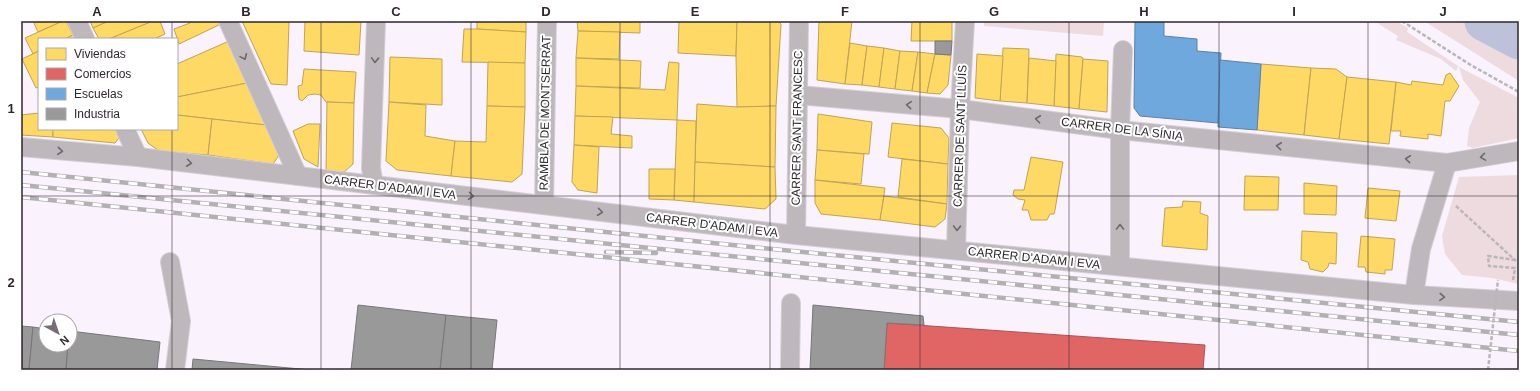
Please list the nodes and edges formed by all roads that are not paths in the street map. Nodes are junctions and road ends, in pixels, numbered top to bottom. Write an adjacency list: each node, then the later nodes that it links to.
1 (77, 21): 7 (street)
2 (228, 21): 17 (street, one-way to 17)
3 (376, 21): 18 (street, one-way to 18)
4 (547, 21): 19 (street, RAMBLA DE MONTSERRAT)
5 (799, 21): 9 (street, CARRER SANT FRANCESC)
6 (964, 21): 10 (street, CARRER DE SANT LLUÍS)
7 (85, 38)
8 (1123, 50): 12 (street)
9 (798, 95): 10 (street, CARRER DE LA SÍNIA, one-way to 9); 20 (street, CARRER SANT FRANCESC)
10 (960, 109): 12 (street, CARRER DE LA SÍNIA, one-way to 10); 21 (street, CARRER DE SANT LLUÍS, one-way to 21)
11 (125, 130): 15 (street)
12 (1120, 130): 16 (street, CARRER DE LA SÍNIA, one-way to 12); 23 (street, one-way to 12)
13 (21, 148): 15 (street, CARRER D'ADAM I EVA, one-way to 15)
14 (1519, 151): 16 (street, CARRER DE LA SÍNIA, one-way to 16)
15 (138, 157): 17 (street, CARRER D'ADAM I EVA, one-way to 17)
16 (1447, 162): 24 (street)
17 (298, 176): 18 (street, CARRER D'ADAM I EVA)
18 (374, 185): 19 (street, CARRER D'ADAM I EVA, one-way to 19)
19 (544, 205): 20 (street, CARRER D'ADAM I EVA, one-way to 20)
20 (796, 235): 21 (street, CARRER D'ADAM I EVA)
21 (956, 250): 23 (street, CARRER D'ADAM I EVA)
22 (170, 262): 27 (street)
23 (1120, 266): 24 (street, CARRER D'ADAM I EVA)
24 (1408, 294): 25 (street, CARRER D'ADAM I EVA, one-way to 25)
25 (1519, 301)
26 (790, 303): 28 (street)
27 (175, 370)
28 (790, 370)

